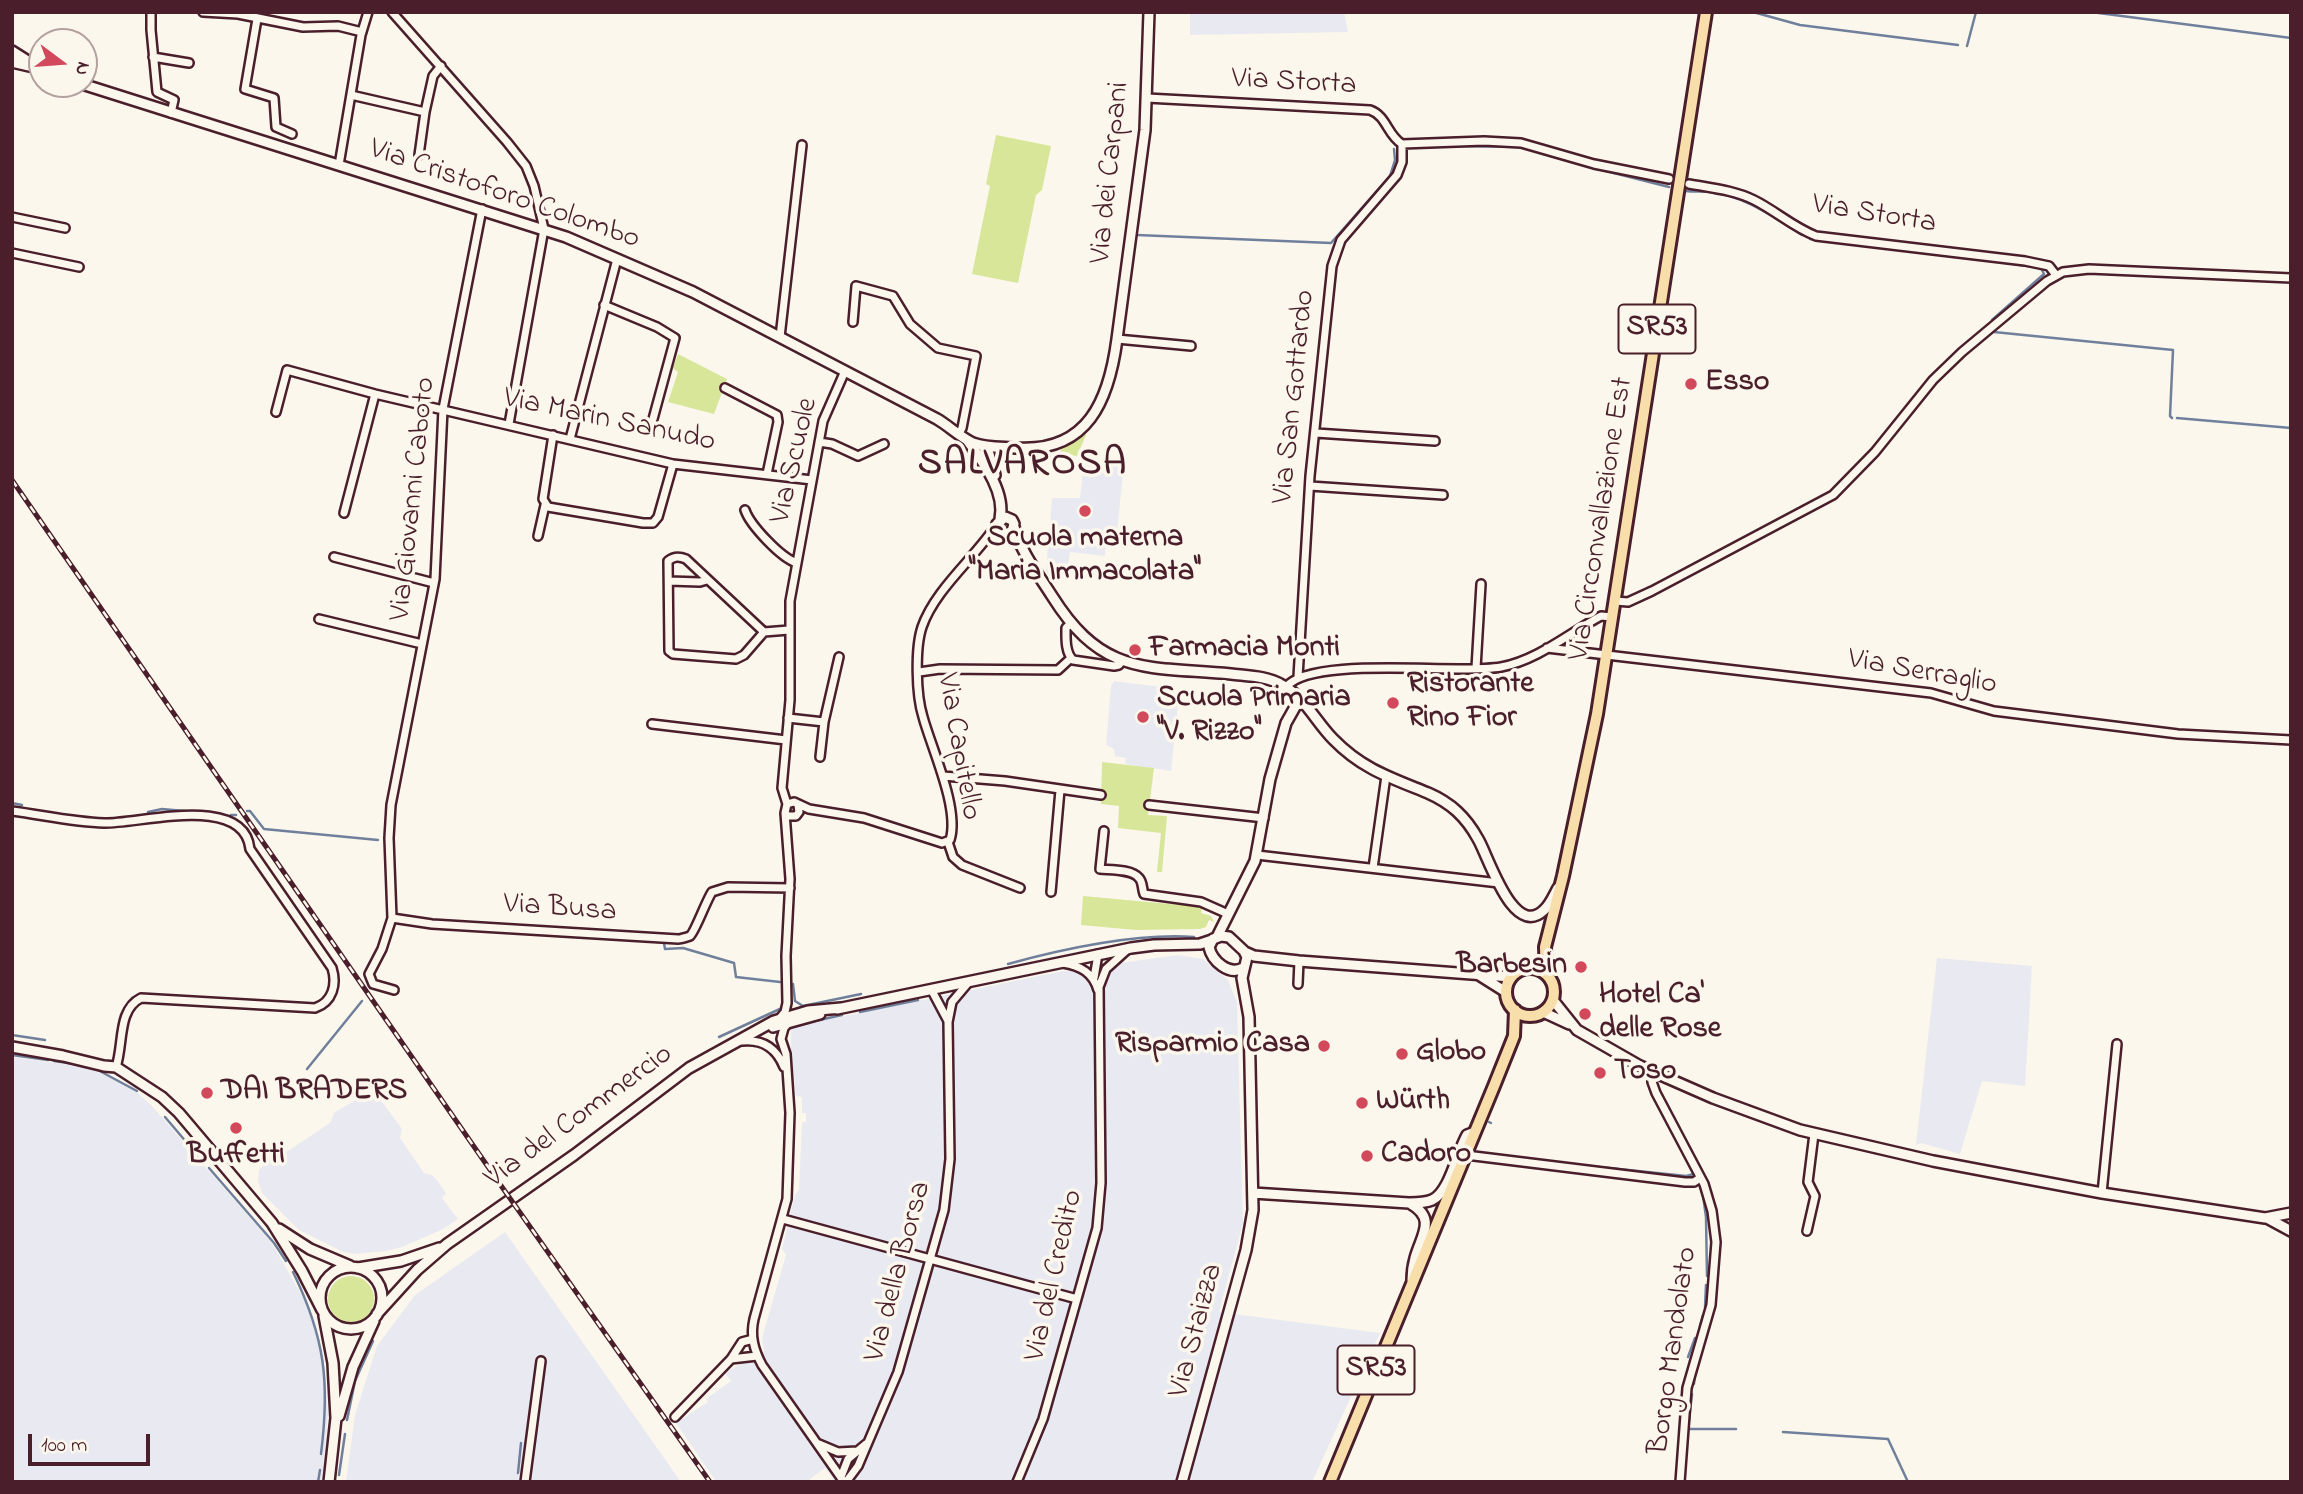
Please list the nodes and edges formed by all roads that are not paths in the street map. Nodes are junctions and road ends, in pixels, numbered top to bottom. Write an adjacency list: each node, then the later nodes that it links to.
1 (151, 12): 11 (street)
2 (203, 12): 7 (street)
3 (368, 12): 9 (street)
4 (392, 12): 14 (street)
5 (1149, 12): 17 (street, Via dei Carpani)
6 (1706, 12): 76 (main road, Via Circonvallazione Est / SR53)
7 (239, 13): 8 (street)
8 (257, 19): 9 (street); 20 (street)
9 (362, 32): 16 (street)
10 (12, 51): 12 (street)
11 (153, 57): 13 (street); 19 (street)
12 (28, 61)
13 (189, 63)
14 (441, 66): 18 (street); 30 (street)
15 (98, 89): 19 (street, Via Cristoforo Colombo)
16 (351, 95): 18 (street); 24 (street)
17 (1147, 98): 21 (street, Via Storta); 39 (street, Via dei Carpani)
18 (425, 112): 23 (street)
19 (171, 113): 24 (street, Via Cristoforo Colombo)
20 (292, 134)
21 (1402, 144): 25 (street); 48 (street, Via San Gottardo)
22 (802, 145): 38 (street)
23 (419, 155)
24 (339, 165): 27 (street, Via Cristoforo Colombo)
25 (1669, 179)
26 (1689, 184): 34 (street, Via Storta)
27 (482, 209): 30 (street, Via Cristoforo Colombo); 44 (street, Via Giovanni Caboto)
28 (12, 217): 29 (street)
29 (65, 228)
30 (544, 229): 32 (street, Via Cristoforo Colombo); 47 (street)
31 (12, 253): 33 (street)
32 (617, 258): 36 (street); 38 (street, Via Cristoforo Colombo)
33 (79, 267)
34 (2056, 275): 35 (street); 76 (street)
35 (2291, 278)
36 (604, 305): 46 (street); 51 (street)
37 (853, 322): 50 (street)
38 (780, 337): 41 (street, Via Cristoforo Colombo)
39 (1117, 339): 40 (street); 55 (street, Via dei Carpani)
40 (1191, 346)
41 (845, 371): 50 (street, Via Cristoforo Colombo); 53 (street, Via Scuole)
42 (725, 388): 57 (street, Via Marin Sanudo)
43 (375, 394): 44 (street, Via Marin Sanudo); 45 (street, Via Marin Sanudo); 63 (street)
44 (443, 409): 47 (street, Via Marin Sanudo); 74 (street, Via Giovanni Caboto)
45 (276, 412)
46 (653, 419)
47 (509, 424): 49 (street, Via Marin Sanudo)
48 (1316, 433): 52 (street); 59 (street, Via San Gottardo)
49 (553, 435): 51 (street, Via Marin Sanudo); 61 (street)
50 (962, 436): 55 (street, Via Cristoforo Colombo)
51 (570, 439): 56 (street, Via Marin Sanudo)
52 (1435, 441)
53 (819, 442): 54 (street); 58 (street, Via Scuole)
54 (884, 443)
55 (984, 451): 64 (street); 65 (street)
56 (673, 464): 57 (street, Via Marin Sanudo); 61 (street)
57 (767, 474): 58 (street, Via Marin Sanudo)
58 (812, 480): 71 (street, Via Scuole)
59 (1310, 486): 60 (street); 90 (street, Via San Gottardo)
60 (1443, 495)
61 (545, 505): 67 (street)
62 (744, 510): 71 (street, Via Scuole)
63 (344, 513)
64 (999, 521): 65 (street); 66 (street); 68 (street, Via Capitello)
65 (1013, 523): 66 (street); 69 (street)
66 (1006, 534): 68 (street); 69 (street)
67 (538, 536)
68 (982, 544): 89 (street, Via Capitello)
69 (1021, 546): 79 (street)
70 (334, 557): 74 (street)
71 (797, 563): 80 (street, Via Scuole)
72 (707, 580): 73 (street); 73 (street); 81 (street)
73 (669, 581): 81 (street)
74 (434, 583): 82 (street, Via Giovanni Caboto)
75 (1481, 584): 88 (street)
76 (1615, 601): 77 (main road, Via Circonvallazione Est / SR53)
77 (1612, 617): 83 (street); 84 (main road, Via Circonvallazione Est / SR53)
78 (319, 619): 82 (street)
79 (1070, 624): 86 (street); 87 (street)
80 (789, 630): 81 (street); 93 (street, Via Scuole)
81 (764, 632)
82 (422, 644): 122 (street, Via Giovanni Caboto)
83 (1546, 649): 84 (street, Via Serraglio); 88 (street)
84 (1606, 655): 96 (street, Via Serraglio); 116 (main road, Via Circonvallazione Est / SR53)
85 (839, 657): 94 (street)
86 (1071, 658): 87 (street); 89 (street)
87 (1122, 661): 91 (street)
88 (1476, 668): 90 (street)
89 (919, 672): 99 (street, Via Capitello)
90 (1298, 677): 91 (street)
91 (1286, 687): 92 (street)
92 (1299, 700): 100 (street); 110 (street)
93 (788, 718): 94 (street); 97 (street, Via Scuole)
94 (824, 722): 98 (street)
95 (652, 724): 97 (street)
96 (2291, 740)
97 (786, 743): 103 (street, Via Scuole)
98 (820, 757)
99 (943, 776): 101 (street); 112 (street, Via Capitello)
100 (1386, 776): 115 (street); 117 (street)
101 (1060, 790): 102 (street); 120 (street)
102 (1101, 795)
103 (787, 803): 104 (street); 108 (street, Via Scuole)
104 (798, 805): 107 (street, Via Capitello); 109 (street, Via Scuole)
105 (1149, 805): 110 (street)
106 (12, 811): 165 (street)
107 (818, 811): 109 (street, Via Capitello); 112 (street, Via Capitello)
108 (785, 813): 109 (street); 113 (street, Via Scuole)
109 (797, 815): 113 (street, Via Scuole)
110 (1264, 818): 114 (street)
111 (1104, 831): 121 (street)
112 (948, 842): 119 (street)
113 (789, 843): 118 (street, Via Scuole)
114 (1256, 855): 115 (street); 121 (street)
115 (1373, 868): 117 (street)
116 (1562, 880): 117 (street); 126 (main road, Via Circonvallazione Est)
117 (1499, 883)
118 (790, 888): 122 (street, Via Busa); 149 (street, Via Scuole)
119 (1020, 888)
120 (1051, 891)
121 (1228, 914): 123 (street); 124 (street)
122 (392, 918): 146 (street)
123 (1215, 938): 124 (street); 125 (street, Via del Commercio); 130 (street)
124 (1235, 942): 128 (street)
125 (1186, 945): 127 (street, Via del Commercio); 130 (street, Via del Commercio)
126 (1545, 947): 135 (main road); 139 (main road)
127 (1131, 948): 129 (street, Via del Commercio); 137 (street)
128 (1245, 952): 131 (street); 134 (street)
129 (1098, 954): 133 (street, Via del Commercio); 137 (street); 141 (street)
130 (1211, 955): 136 (street)
131 (1268, 957): 132 (street); 134 (street)
132 (1299, 961): 138 (street); 144 (street)
133 (1058, 963): 141 (street); 142 (street, Via del Commercio)
134 (1244, 967): 136 (street); 143 (street, Via Staizza)
135 (1533, 968): 139 (main road); 140 (main road)
136 (1229, 971): 143 (street)
137 (1104, 973): 147 (street, Via del Credito)
138 (1478, 974): 140 (street); 148 (street)
139 (1546, 974): 150 (main road)
140 (1511, 977): 148 (main road)
141 (1094, 978): 147 (street, Via del Credito)
142 (971, 980): 145 (street, Via del Commercio); 152 (street)
143 (1242, 984): 173 (street, Via Staizza)
144 (1298, 984)
145 (936, 987): 151 (street, Via del Commercio); 152 (street, Via della Borsa); 159 (street, Via della Borsa)
146 (394, 990)
147 (1099, 990): 185 (street, Via del Credito)
148 (1506, 992): 153 (main road)
149 (787, 995): 154 (street); 156 (street, Via Scuole)
150 (1553, 1000): 155 (main road); 158 (street)
151 (841, 1007): 154 (street, Via del Commercio); 157 (street, Via del Commercio)
152 (950, 1007): 159 (street, Via della Borsa)
153 (1515, 1010): 155 (main road); 160 (main road)
154 (800, 1013): 156 (street, Via del Commercio)
155 (1539, 1014): 158 (street); 160 (main road)
156 (780, 1019): 161 (street, Via del Commercio)
157 (790, 1022): 161 (street, Via del Commercio); 167 (street)
158 (1570, 1024): 166 (street)
159 (948, 1025): 182 (street, Via della Borsa)
160 (1514, 1036): 168 (main road)
161 (745, 1037): 162 (street, Via del Commercio)
162 (735, 1042): 167 (street); 181 (street, Via del Commercio)
163 (2117, 1044): 172 (street)
164 (12, 1047): 165 (street)
165 (116, 1067): 178 (street)
166 (1652, 1072): 169 (street); 171 (street, Borgo Mandolato)
167 (786, 1074): 177 (street)
168 (1475, 1132): 170 (main road); 174 (street)
169 (1814, 1134): 172 (street); 179 (street)
170 (1466, 1155): 171 (street); 184 (main road, SR53)
171 (1700, 1178): 203 (street, Borgo Mandolato)
172 (2102, 1192): 176 (street)
173 (1253, 1193): 174 (street); 201 (street, Via Staizza)
174 (1409, 1203): 184 (street)
175 (2291, 1213): 176 (street)
176 (2265, 1218): 180 (street)
177 (783, 1219): 182 (street); 188 (street)
178 (272, 1223): 183 (street); 186 (street)
179 (1807, 1231)
180 (2291, 1231)
181 (447, 1244): 183 (street, Via del Commercio); 187 (street, Via del Commercio)
182 (931, 1259): 185 (street); 195 (street, Via della Borsa)
183 (356, 1268): 186 (street); 187 (street)
184 (1411, 1286): 202 (main road, SR53)
185 (1077, 1299): 200 (street, Via del Credito)
186 (323, 1312): 187 (street); 193 (street)
187 (377, 1315): 193 (street)
188 (753, 1339): 189 (street); 191 (street)
189 (757, 1356): 191 (street); 194 (street)
190 (541, 1361): 199 (street)
191 (728, 1361): 192 (street)
192 (675, 1417)
193 (335, 1431): 198 (street)
194 (816, 1441): 196 (street); 197 (street)
195 (868, 1441): 196 (street, Via della Borsa); 197 (street, Via della Borsa)
196 (858, 1451): 197 (street, Via della Borsa)
197 (844, 1480)
198 (329, 1482)
199 (525, 1482)
200 (1017, 1482)
201 (1182, 1482)
202 (1330, 1482)
203 (1680, 1482)

